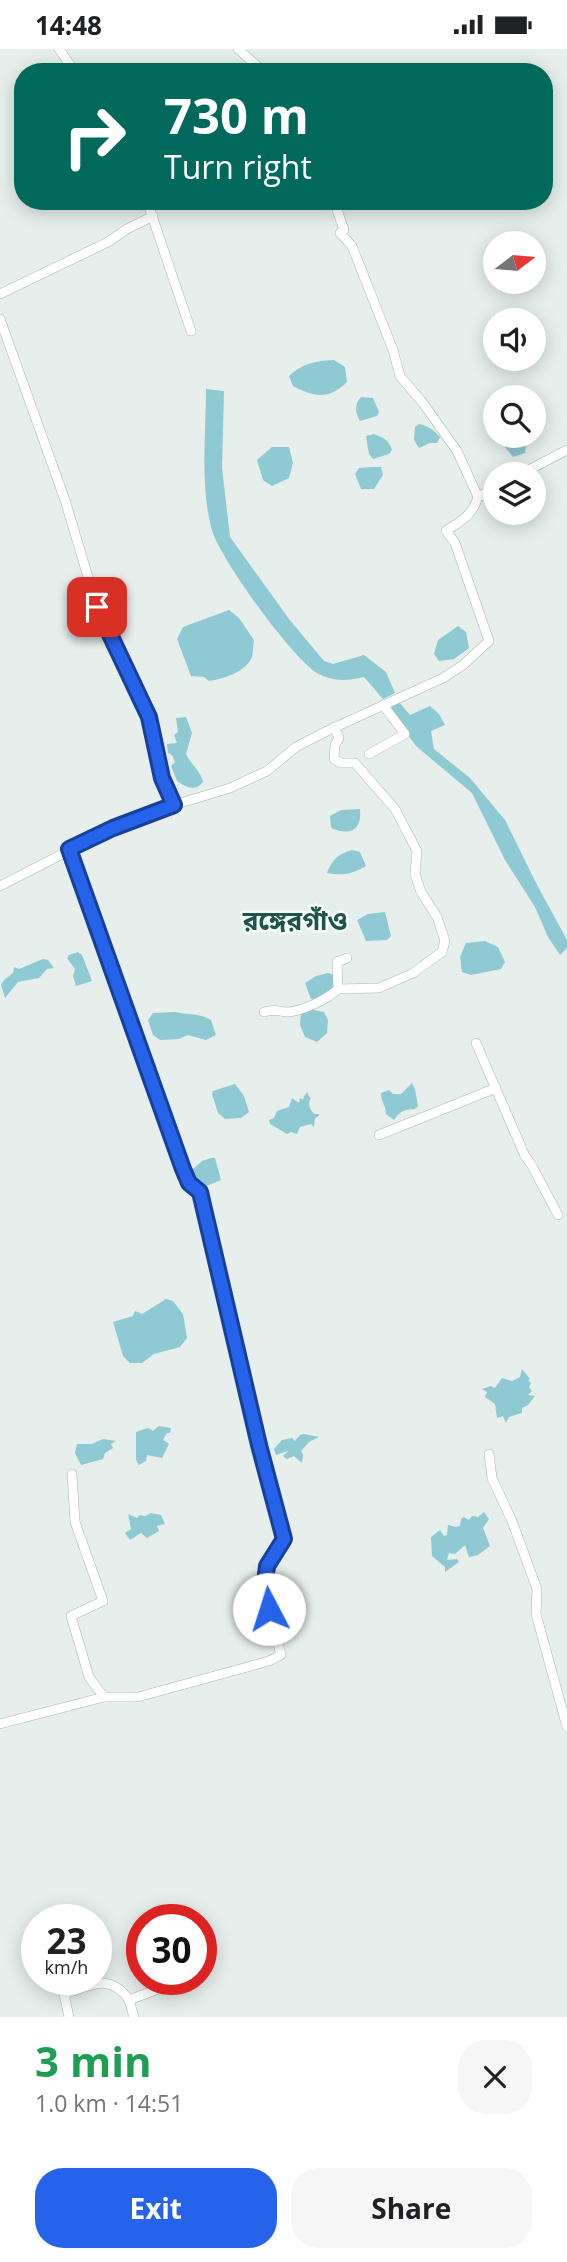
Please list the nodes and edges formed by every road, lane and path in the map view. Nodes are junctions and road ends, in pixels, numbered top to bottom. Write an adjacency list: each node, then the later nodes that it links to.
1 (238, 49): 2 (street)
2 (254, 63)
3 (151, 210): 5 (street)
4 (337, 210): 12 (street)
5 (153, 216): 6 (street); 8 (street)
6 (0, 294)
7 (0, 319): 16 (street)
8 (191, 331)
9 (567, 450): 10 (street)
10 (544, 462)
11 (483, 494): 12 (street)
12 (478, 497): 13 (street)
13 (383, 705): 14 (street); 15 (street)
14 (334, 727): 16 (street); 20 (street)
15 (369, 754)
16 (174, 805): 17 (street)
17 (69, 849): 18 (street); 28 (street)
18 (0, 886)
19 (347, 958): 20 (street)
20 (338, 989): 21 (street)
21 (264, 1012)
22 (476, 1044): 23 (street)
23 (496, 1088): 24 (street); 25 (street)
24 (379, 1135)
25 (558, 1215)
26 (489, 1454): 30 (street)
27 (72, 1474): 28 (street)
28 (104, 1697): 29 (street)
29 (0, 1724)
30 (567, 1727)
31 (142, 1995): 32 (street)
32 (129, 2000): 33 (street); 34 (street)
33 (69, 2017)
34 (134, 2017)

